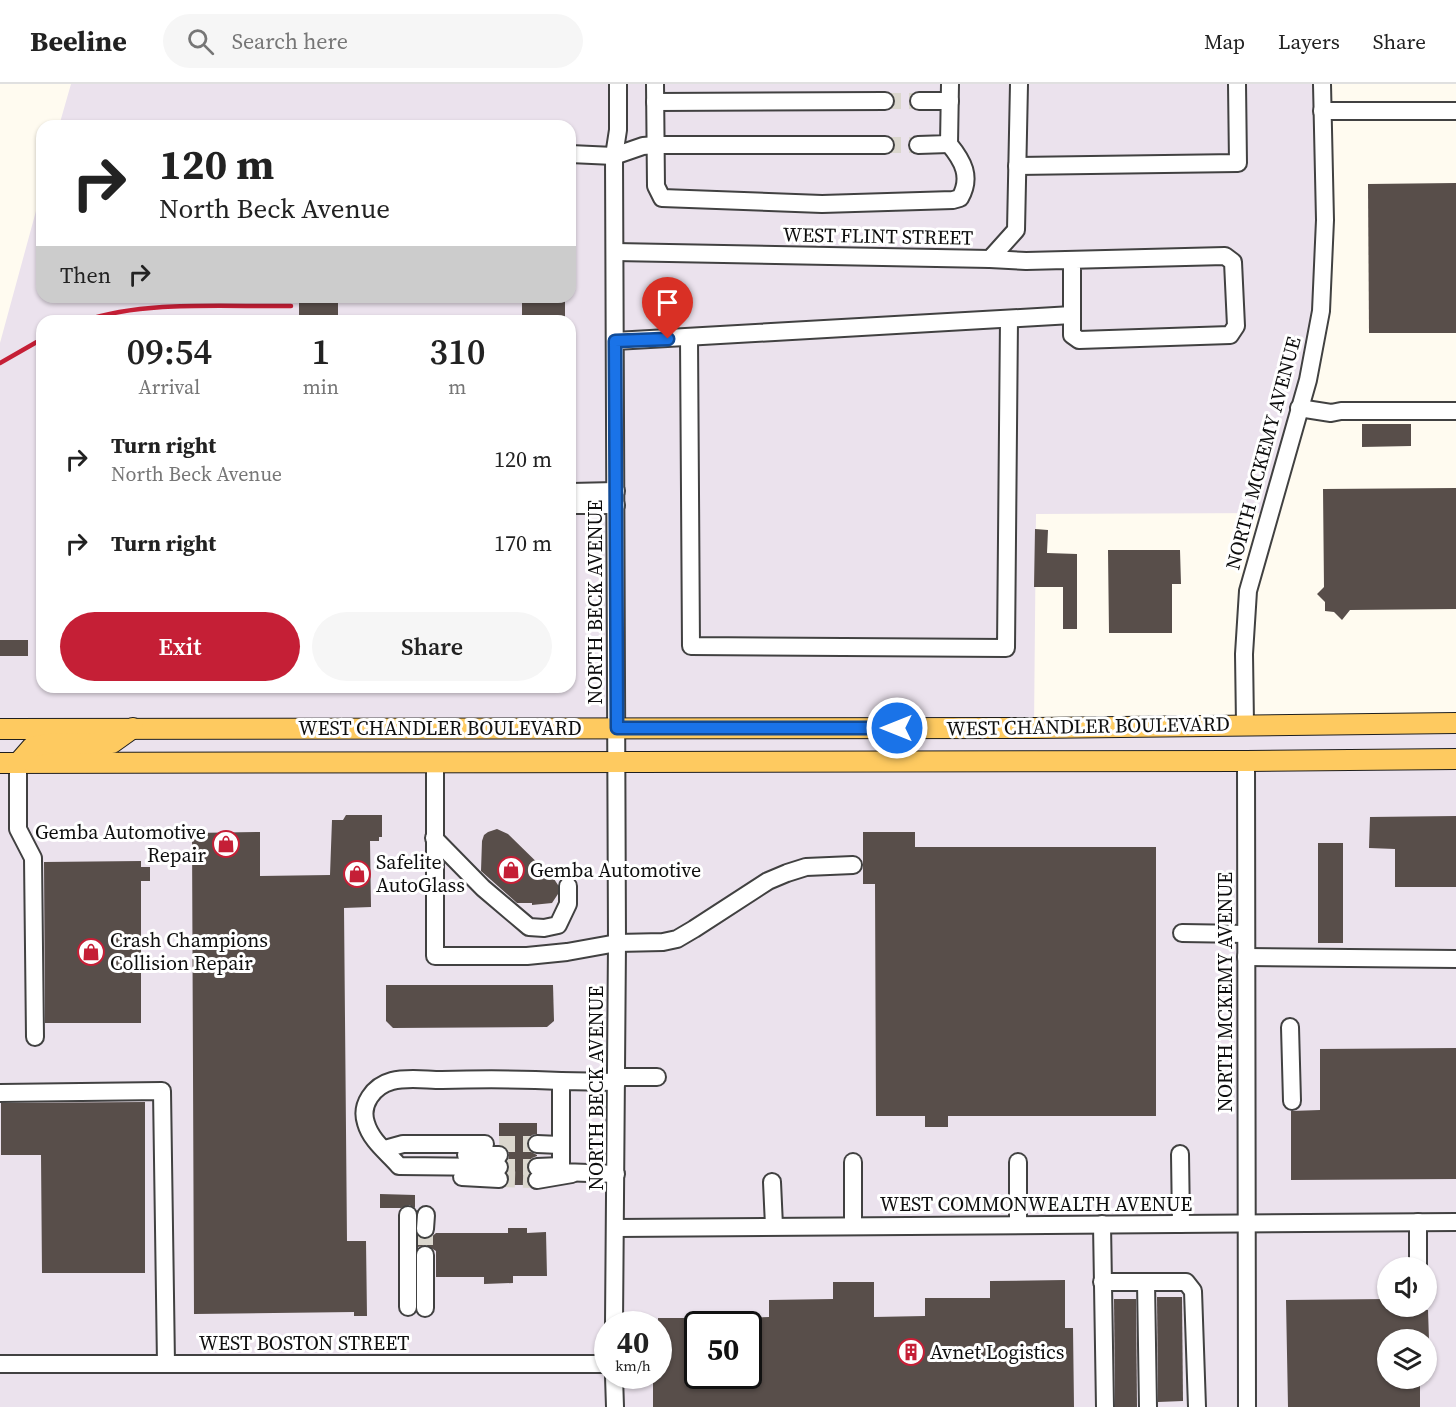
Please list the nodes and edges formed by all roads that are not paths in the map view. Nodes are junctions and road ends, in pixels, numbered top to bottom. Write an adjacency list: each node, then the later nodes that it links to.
1 (618, 84): 18 (street, NORTH BECK AVENUE)
2 (655, 84): 10 (street)
3 (950, 84): 9 (street)
4 (1019, 84): 19 (street, WEST FLINT STREET)
5 (1237, 84): 19 (street)
6 (1322, 84): 11 (street, NORTH MCKEMY AVENUE)
7 (885, 101): 10 (street)
8 (918, 101): 9 (street)
9 (950, 101): 15 (street)
10 (655, 102): 16 (street)
11 (1322, 111): 12 (street); 27 (street, NORTH MCKEMY AVENUE)
12 (1456, 111)
13 (885, 144): 16 (street)
14 (918, 144): 15 (street)
15 (949, 144): 16 (street)
16 (656, 145): 18 (street)
17 (576, 154): 18 (street)
18 (614, 156): 20 (street, NORTH BECK AVENUE)
19 (1017, 166): 21 (street, WEST FLINT STREET)
20 (615, 252): 21 (street, WEST FLINT STREET); 26 (street, NORTH BECK AVENUE)
21 (990, 259): 22 (street)
22 (1072, 260): 23 (street); 23 (street)
23 (1072, 315): 24 (street)
24 (1009, 319): 25 (street); 25 (street)
25 (689, 338): 26 (street)
26 (615, 341): 30 (street, NORTH BECK AVENUE)
27 (1299, 408): 28 (street); 33 (street, NORTH MCKEMY AVENUE)
28 (1456, 411)
29 (576, 493): 30 (street)
30 (616, 498): 31 (street); 35 (street, NORTH BECK AVENUE)
31 (576, 504)
32 (1456, 723): 33 (main road, WEST CHANDLER BOULEVARD)
33 (1245, 724): 35 (main road, WEST CHANDLER BOULEVARD)
34 (134, 728): 35 (main road, WEST CHANDLER BOULEVARD); 36 (main road, WEST CHANDLER BOULEVARD); 41 (main road)
35 (617, 728): 40 (street, NORTH BECK AVENUE)
36 (0, 729)
37 (1456, 759): 38 (main road, WEST CHANDLER BOULEVARD)
38 (1246, 761): 40 (main road, WEST CHANDLER BOULEVARD); 46 (street, NORTH MCKEMY AVENUE)
39 (435, 762): 40 (main road, WEST CHANDLER BOULEVARD); 41 (main road, WEST CHANDLER BOULEVARD); 42 (street)
40 (617, 762): 47 (street, NORTH BECK AVENUE)
41 (9, 763): 51 (street)
42 (434, 838): 44 (street); 47 (street)
43 (853, 864): 47 (street)
44 (568, 886)
45 (1182, 933): 46 (street)
46 (1246, 934): 48 (street, NORTH MCKEMY AVENUE)
47 (617, 943): 53 (street, NORTH BECK AVENUE)
48 (1246, 957): 49 (street); 67 (street, NORTH MCKEMY AVENUE)
49 (1456, 959)
50 (1290, 1027): 56 (street)
51 (35, 1037)
52 (657, 1077): 53 (street)
53 (617, 1080): 54 (street); 62 (street, NORTH BECK AVENUE)
54 (561, 1081): 57 (street); 59 (street)
55 (0, 1093): 80 (street)
56 (1292, 1101)
57 (385, 1149): 57 (street)
58 (1180, 1154): 69 (street)
59 (564, 1160): 59 (street); 62 (street)
60 (853, 1162): 72 (street)
61 (1018, 1162): 70 (street)
62 (616, 1174): 73 (street, NORTH BECK AVENUE)
63 (772, 1182): 71 (street)
64 (419, 1221): 74 (street)
65 (1418, 1222): 66 (street, WEST COMMONWEALTH AVENUE); 67 (street, WEST COMMONWEALTH AVENUE); 75 (street)
66 (1456, 1222)
67 (1245, 1223): 69 (street, WEST COMMONWEALTH AVENUE); 87 (street, NORTH MCKEMY AVENUE)
68 (1102, 1224): 69 (street, WEST COMMONWEALTH AVENUE); 70 (street, WEST COMMONWEALTH AVENUE); 76 (street)
69 (1181, 1224)
70 (1018, 1225): 72 (street, WEST COMMONWEALTH AVENUE)
71 (774, 1226): 72 (street, WEST COMMONWEALTH AVENUE); 73 (street, WEST COMMONWEALTH AVENUE)
72 (853, 1226)
73 (616, 1228): 78 (street, NORTH BECK AVENUE)
74 (422, 1254)
75 (1418, 1257)
76 (1102, 1282): 77 (street); 84 (street)
77 (1146, 1282): 85 (street); 86 (street)
78 (614, 1311)
79 (0, 1364): 80 (street, WEST BOSTON STREET)
80 (166, 1364): 81 (street, WEST BOSTON STREET)
81 (594, 1364)
82 (614, 1389): 83 (street)
83 (615, 1407)
84 (1105, 1407)
85 (1148, 1407)
86 (1197, 1407)
87 (1247, 1407)

